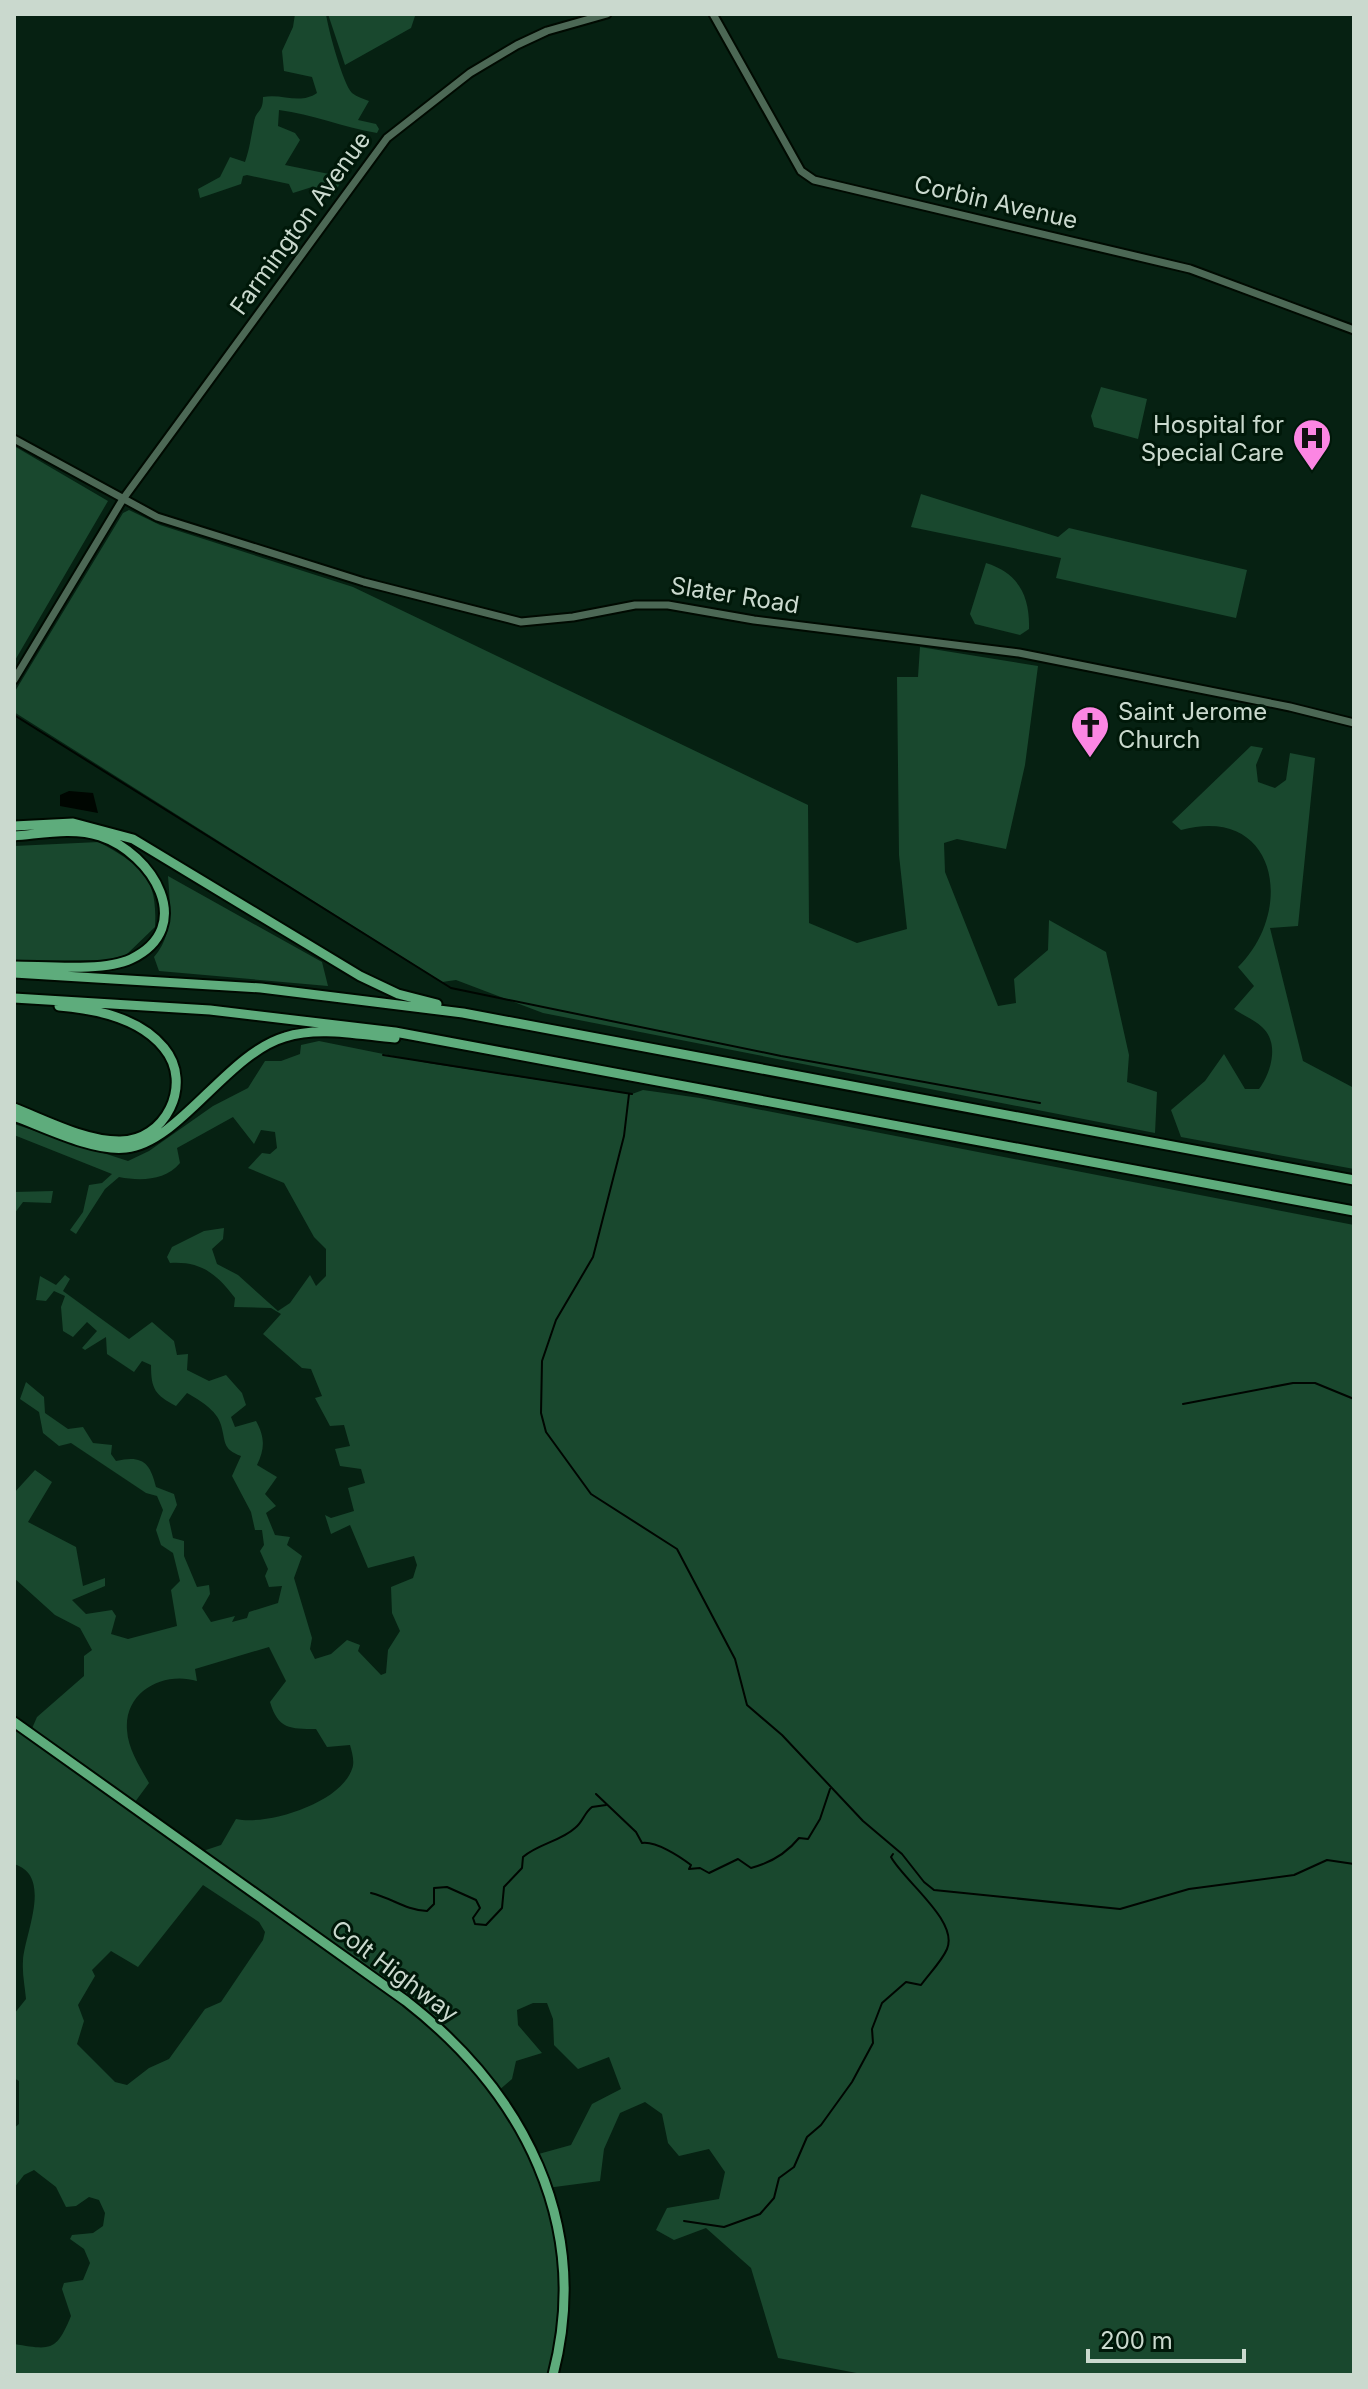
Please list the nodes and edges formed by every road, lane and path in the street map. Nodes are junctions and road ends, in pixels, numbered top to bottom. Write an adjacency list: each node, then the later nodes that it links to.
1 (607, 14): 5 (main road, Farmington Avenue)
2 (713, 14): 3 (main road, Corbin Avenue)
3 (1354, 330)
4 (14, 439): 5 (main road, Slater Road)
5 (123, 499): 6 (main road, Farmington Avenue); 7 (main road, Slater Road)
6 (14, 680)
7 (1354, 723)
8 (17, 824): 13 (highway)
9 (14, 836): 10 (highway)
10 (14, 966)
11 (14, 973): 13 (highway)
12 (19, 998): 14 (highway); 15 (highway)
13 (463, 1013): 17 (highway)
14 (436, 1039): 16 (highway); 18 (highway)
15 (14, 1108)
16 (14, 1116)
17 (1354, 1180)
18 (1354, 1211)
19 (14, 1722): 20 (highway, Colt Highway)
20 (553, 2375)

